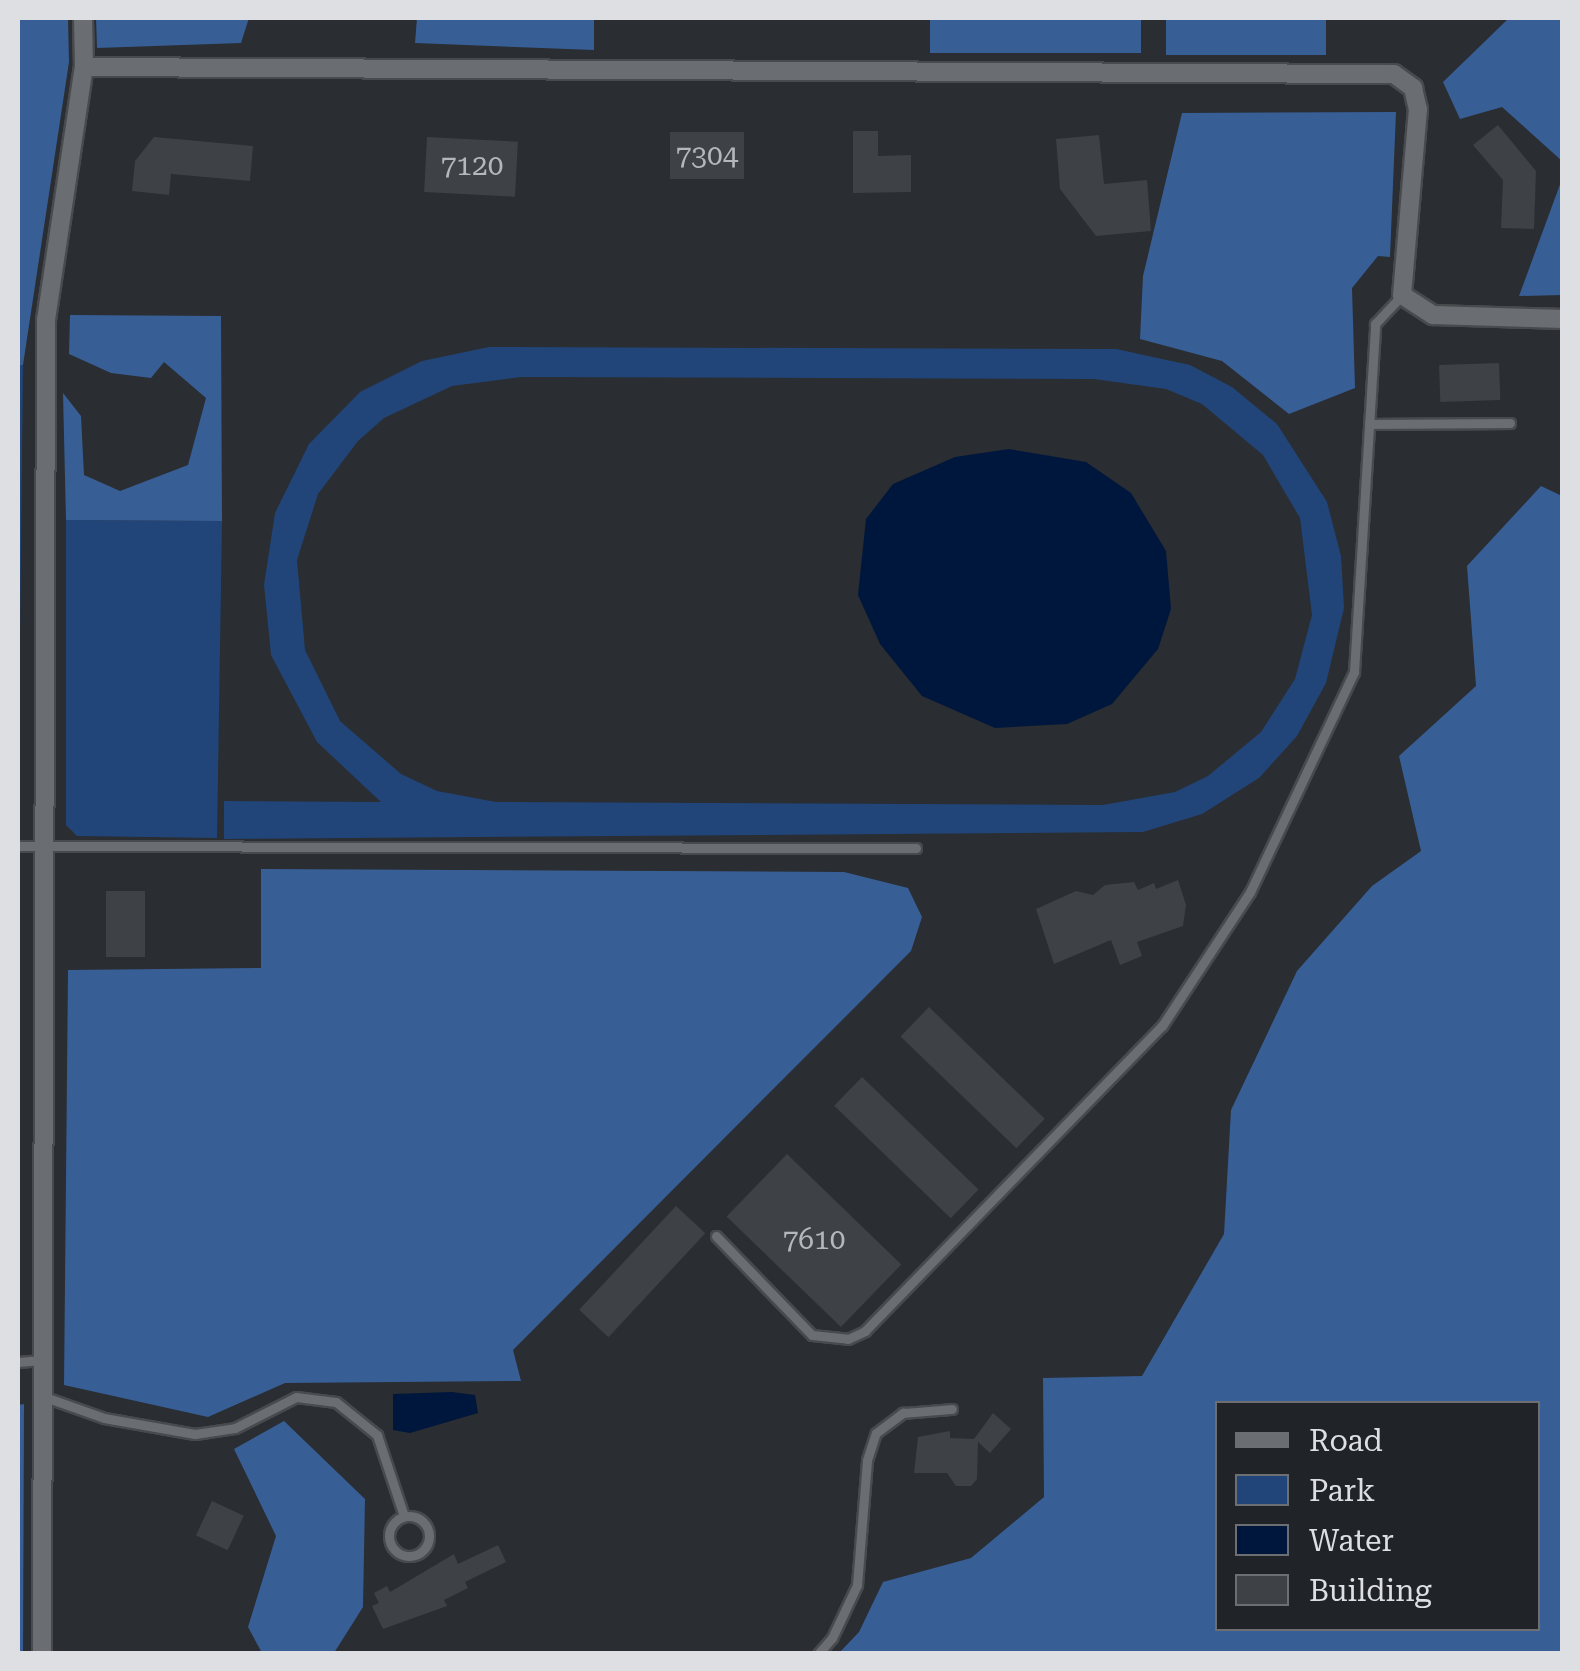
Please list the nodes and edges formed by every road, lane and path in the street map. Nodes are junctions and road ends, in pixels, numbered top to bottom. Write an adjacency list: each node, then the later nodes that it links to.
1 (83, 18): 2 (street)
2 (84, 67): 3 (street); 8 (street)
3 (1402, 295): 4 (street); 6 (lane)
4 (1562, 319)
5 (1510, 423): 6 (lane)
6 (1369, 424): 10 (lane)
7 (18, 846): 8 (lane)
8 (40, 846): 9 (lane); 11 (street)
9 (916, 848)
10 (716, 1236)
11 (42, 1360): 12 (lane); 13 (street)
12 (18, 1362)
13 (42, 1396): 15 (lane); 16 (street)
14 (952, 1409): 17 (lane)
15 (404, 1516): 15 (lane)
16 (42, 1654)
17 (818, 1654)

